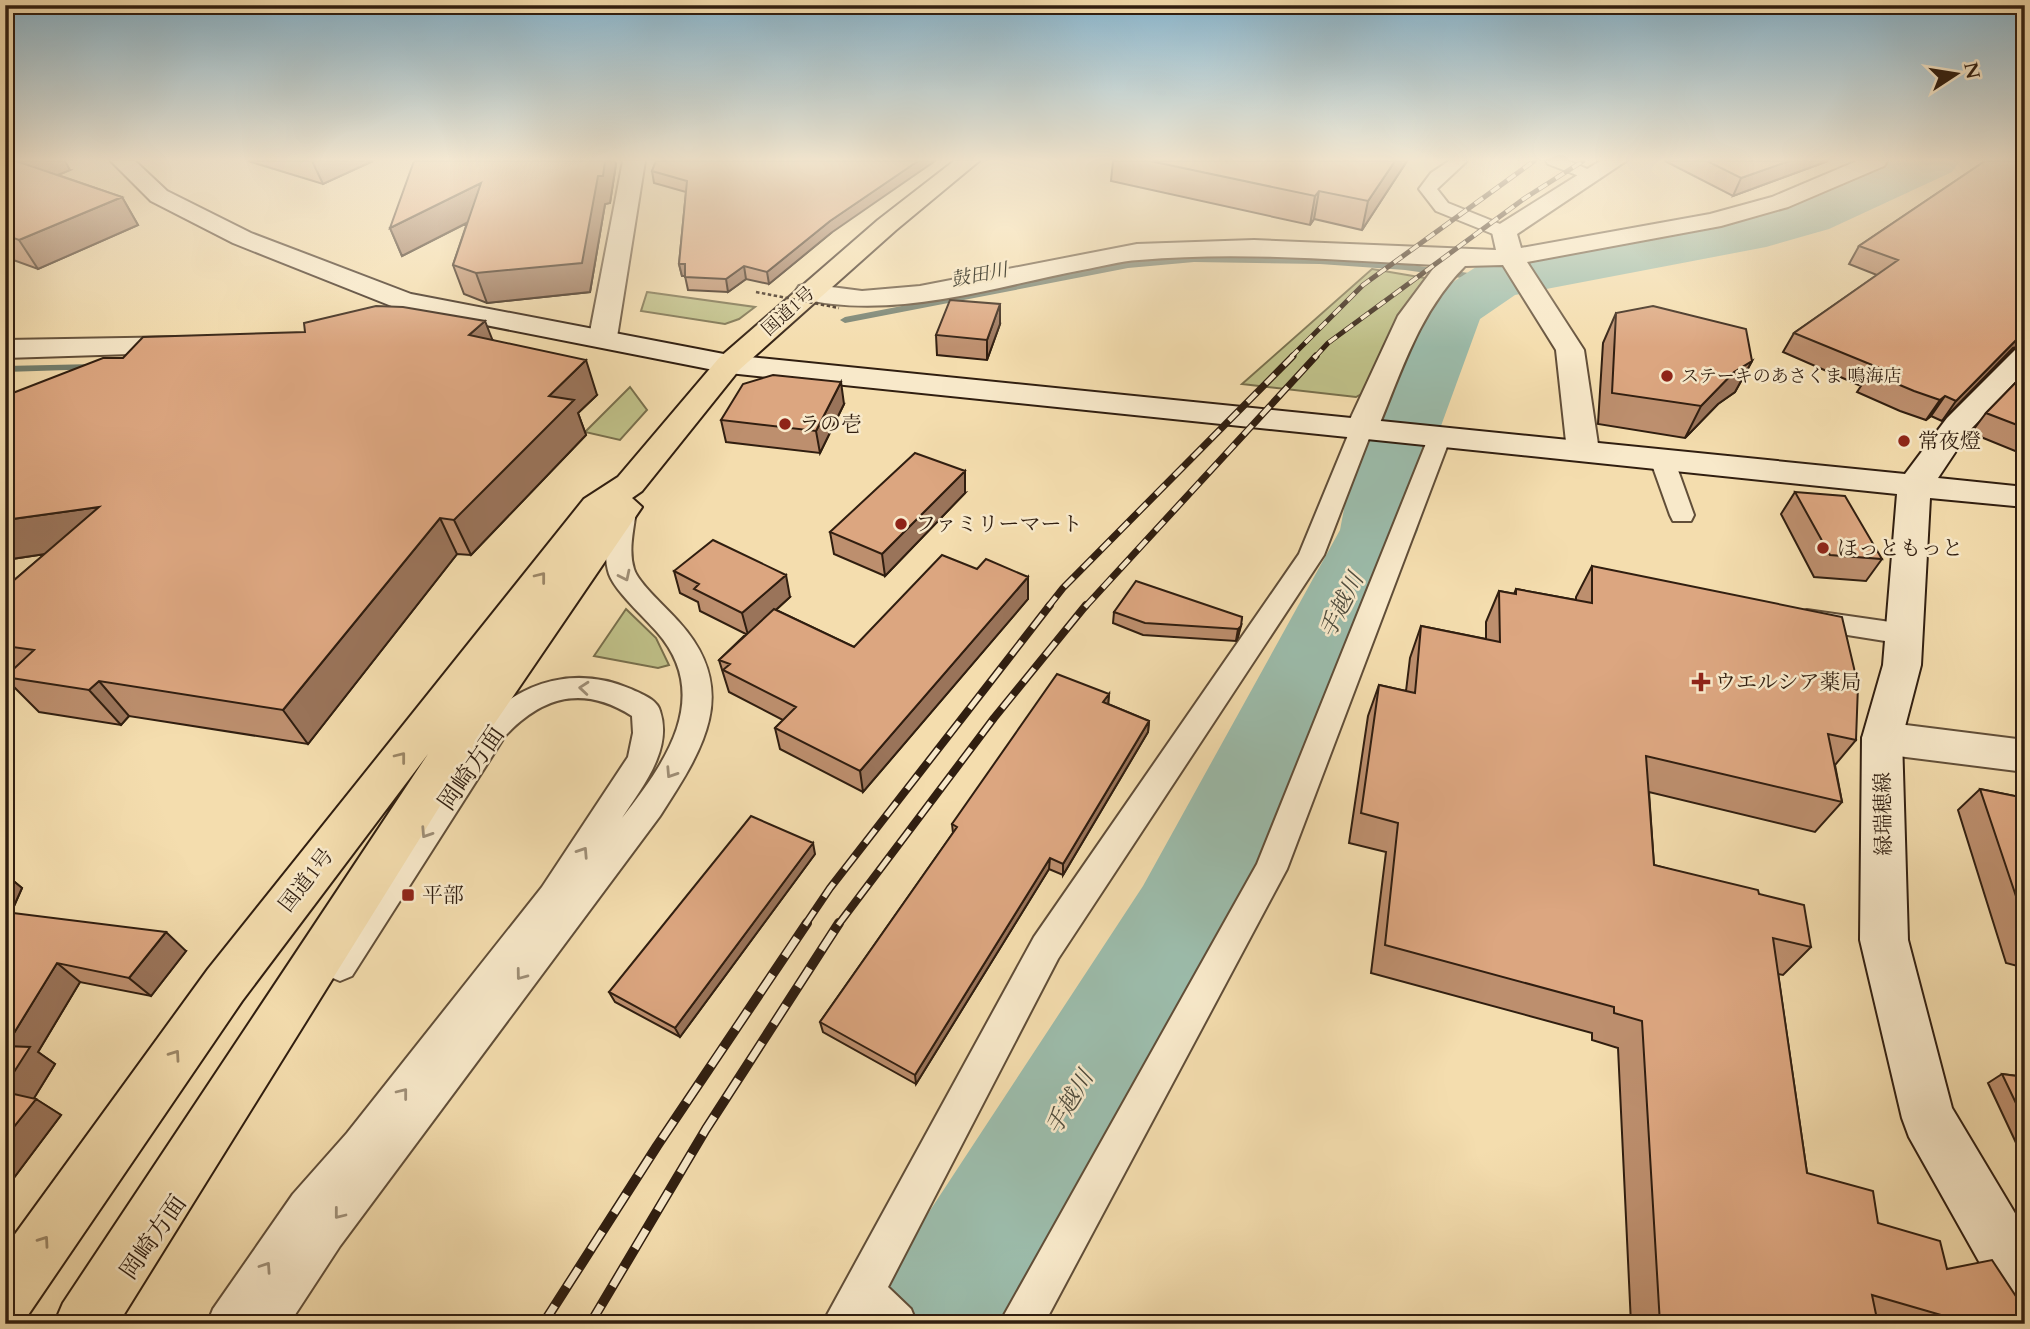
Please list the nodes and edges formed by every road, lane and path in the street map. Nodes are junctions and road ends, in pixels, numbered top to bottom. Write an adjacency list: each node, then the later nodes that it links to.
1 (212, 223): 12 (street)
2 (623, 223): 15 (street)
3 (892, 223): 11 (highway, 国道1号)
4 (1482, 223): 7 (lane)
5 (1518, 223): 7 (street)
6 (1702, 223): 8 (street)
7 (1504, 232): 8 (street)
8 (1512, 260): 9 (street); 24 (street)
9 (1448, 268): 11 (street); 22 (street)
10 (756, 292): 13 (path, bridge)
11 (808, 292): 20 (highway, 国道1号)
12 (404, 301): 14 (street); 15 (street)
13 (839, 308)
14 (369, 318)
15 (603, 337): 20 (street)
16 (209, 345): 17 (street)
17 (169, 347): 18 (street); 21 (street)
18 (5, 349)
19 (2025, 356): 26 (street)
20 (729, 364): 22 (street); 27 (highway, 国道1号)
21 (126, 376)
22 (1367, 429): 23 (street); 37 (lane)
23 (1437, 436): 24 (street); 42 (lane)
24 (1583, 451): 25 (street)
25 (1662, 459): 26 (street); 29 (lane)
26 (1914, 485): 28 (street); 31 (street, 緑瑞穂線)
27 (627, 497): 34 (lane, one-way to 34); 36 (highway, 国道1号, one-way to 27); 38 (highway, 国道1号)
28 (2025, 497)
29 (1682, 515)
30 (1777, 616): 31 (lane)
31 (1905, 634): 32 (street, 緑瑞穂線)
32 (1882, 738): 33 (street); 35 (street, 緑瑞穂線)
33 (2025, 756)
34 (371, 1153): 39 (lane, 岡崎方面, one-way to 39); 40 (lane, 岡崎方面, one-way to 34); 41 (lane, one-way to 41)
35 (2025, 1285)
36 (5, 1297)
37 (872, 1313)
38 (83, 1324)
39 (92, 1324)
40 (228, 1324)
41 (264, 1324)
42 (1020, 1324)

